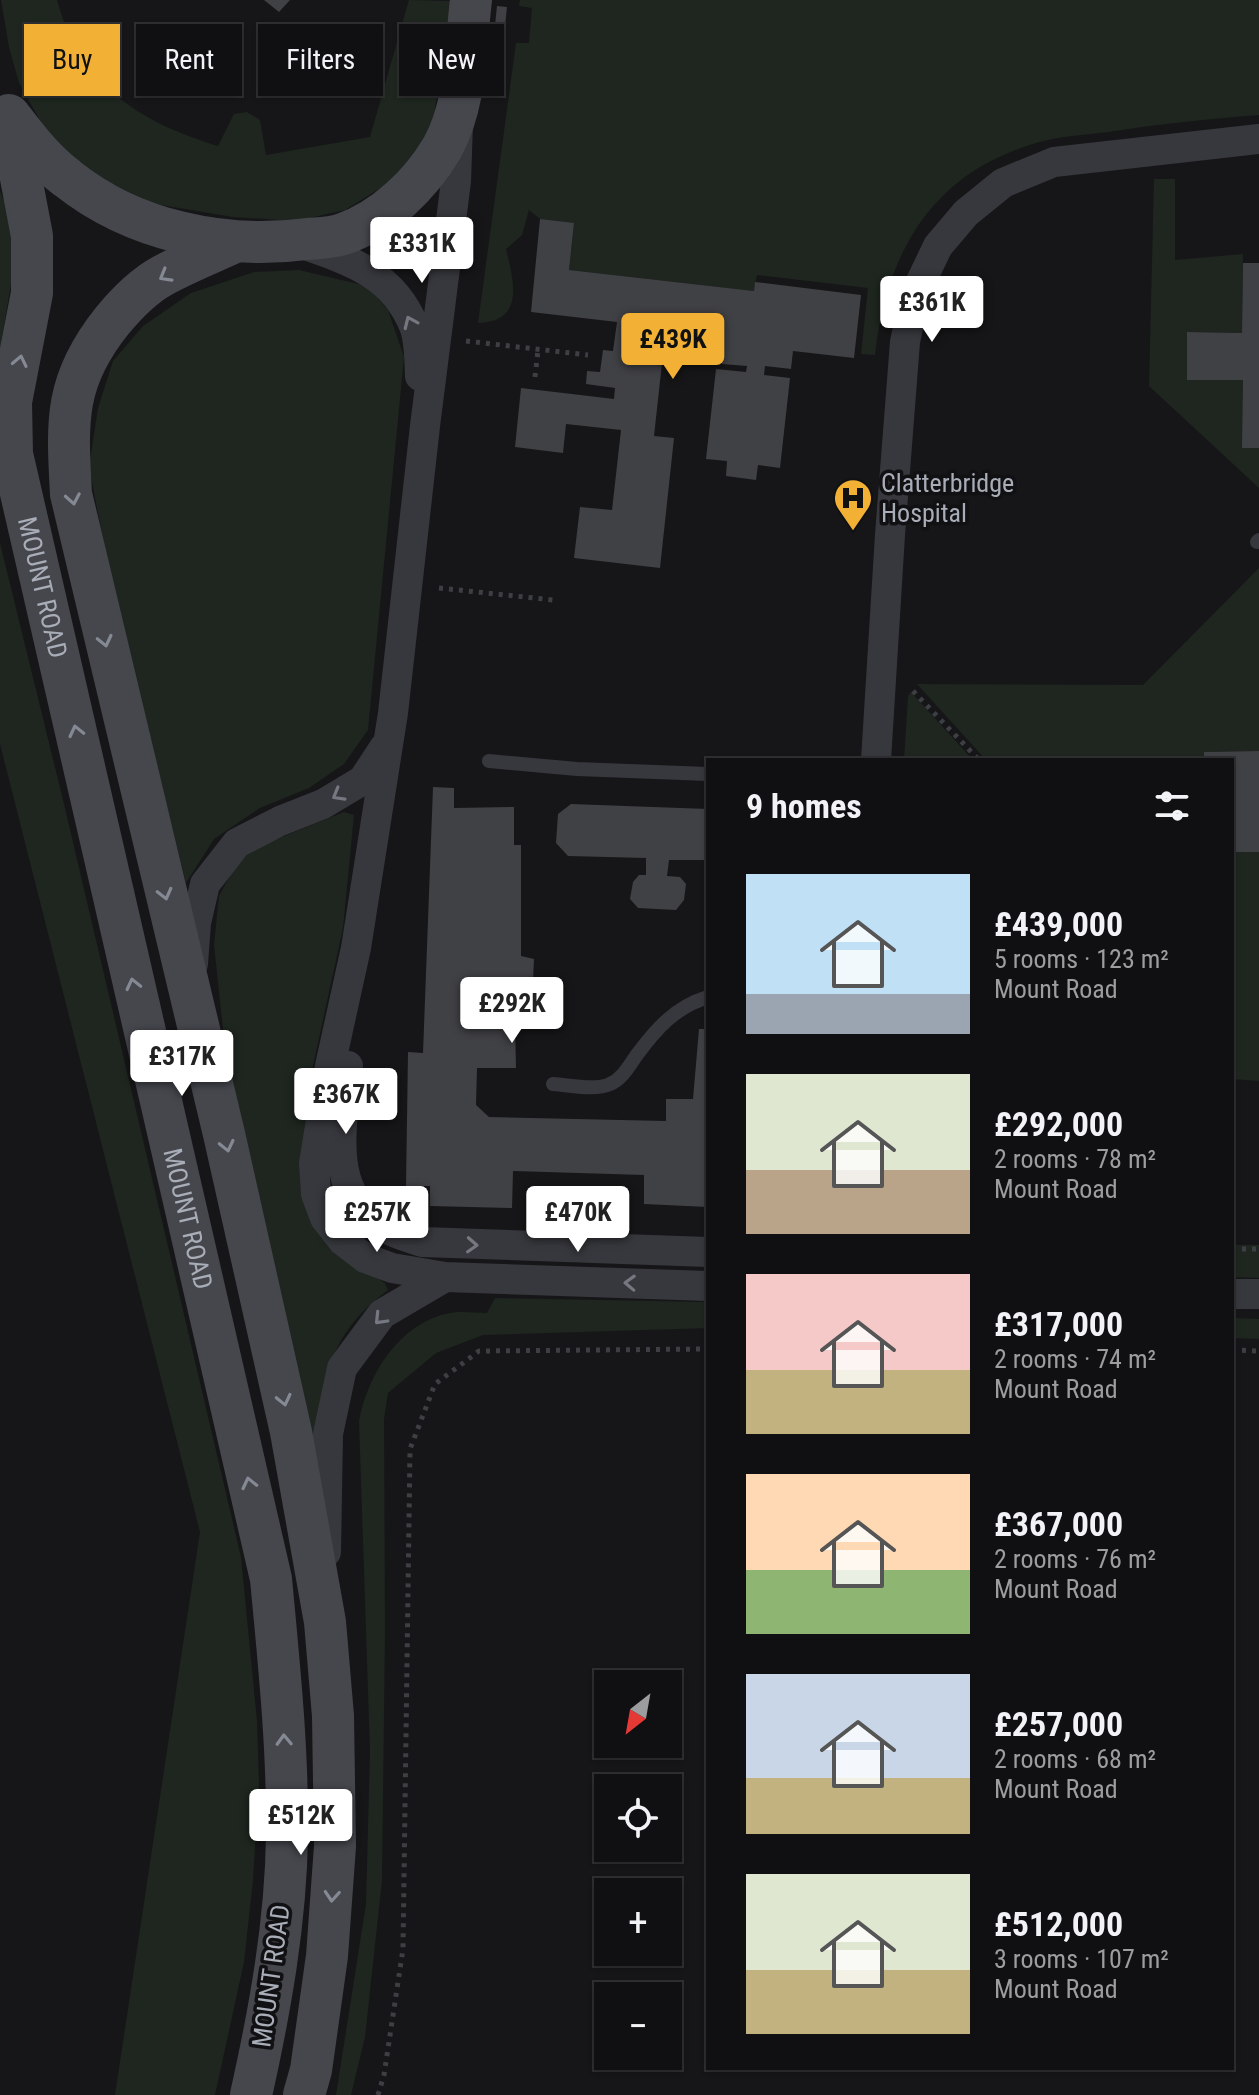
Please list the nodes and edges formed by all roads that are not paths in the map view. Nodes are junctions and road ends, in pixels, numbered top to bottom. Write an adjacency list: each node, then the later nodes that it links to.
1 (471, 0): 3 (main road)
2 (4, 106): 6 (main road); 22 (main road, MOUNT ROAD, one-way to 2)
3 (458, 110): 5 (main road); 7 (street)
4 (1259, 139): 9 (street)
5 (293, 241): 6 (main road); 7 (street, one-way to 5)
6 (235, 242): 13 (main road, MOUNT ROAD, one-way to 13)
7 (425, 426): 8 (street)
8 (389, 739): 12 (street); 13 (street, one-way to 13)
9 (876, 758)
10 (489, 761): 11 (lane)
11 (706, 774)
12 (356, 948): 16 (street, one-way to 16); 17 (street)
13 (190, 997): 21 (main road, MOUNT ROAD, one-way to 21)
14 (706, 998): 15 (lane)
15 (553, 1084)
16 (706, 1252)
17 (445, 1277): 18 (street, one-way to 17); 21 (street, MOUNT ROAD, one-way to 21)
18 (706, 1286)
19 (1234, 1294): 20 (street)
20 (1259, 1294)
21 (325, 1622): 23 (main road, MOUNT ROAD, one-way to 23)
22 (251, 2095)
23 (304, 2095)

